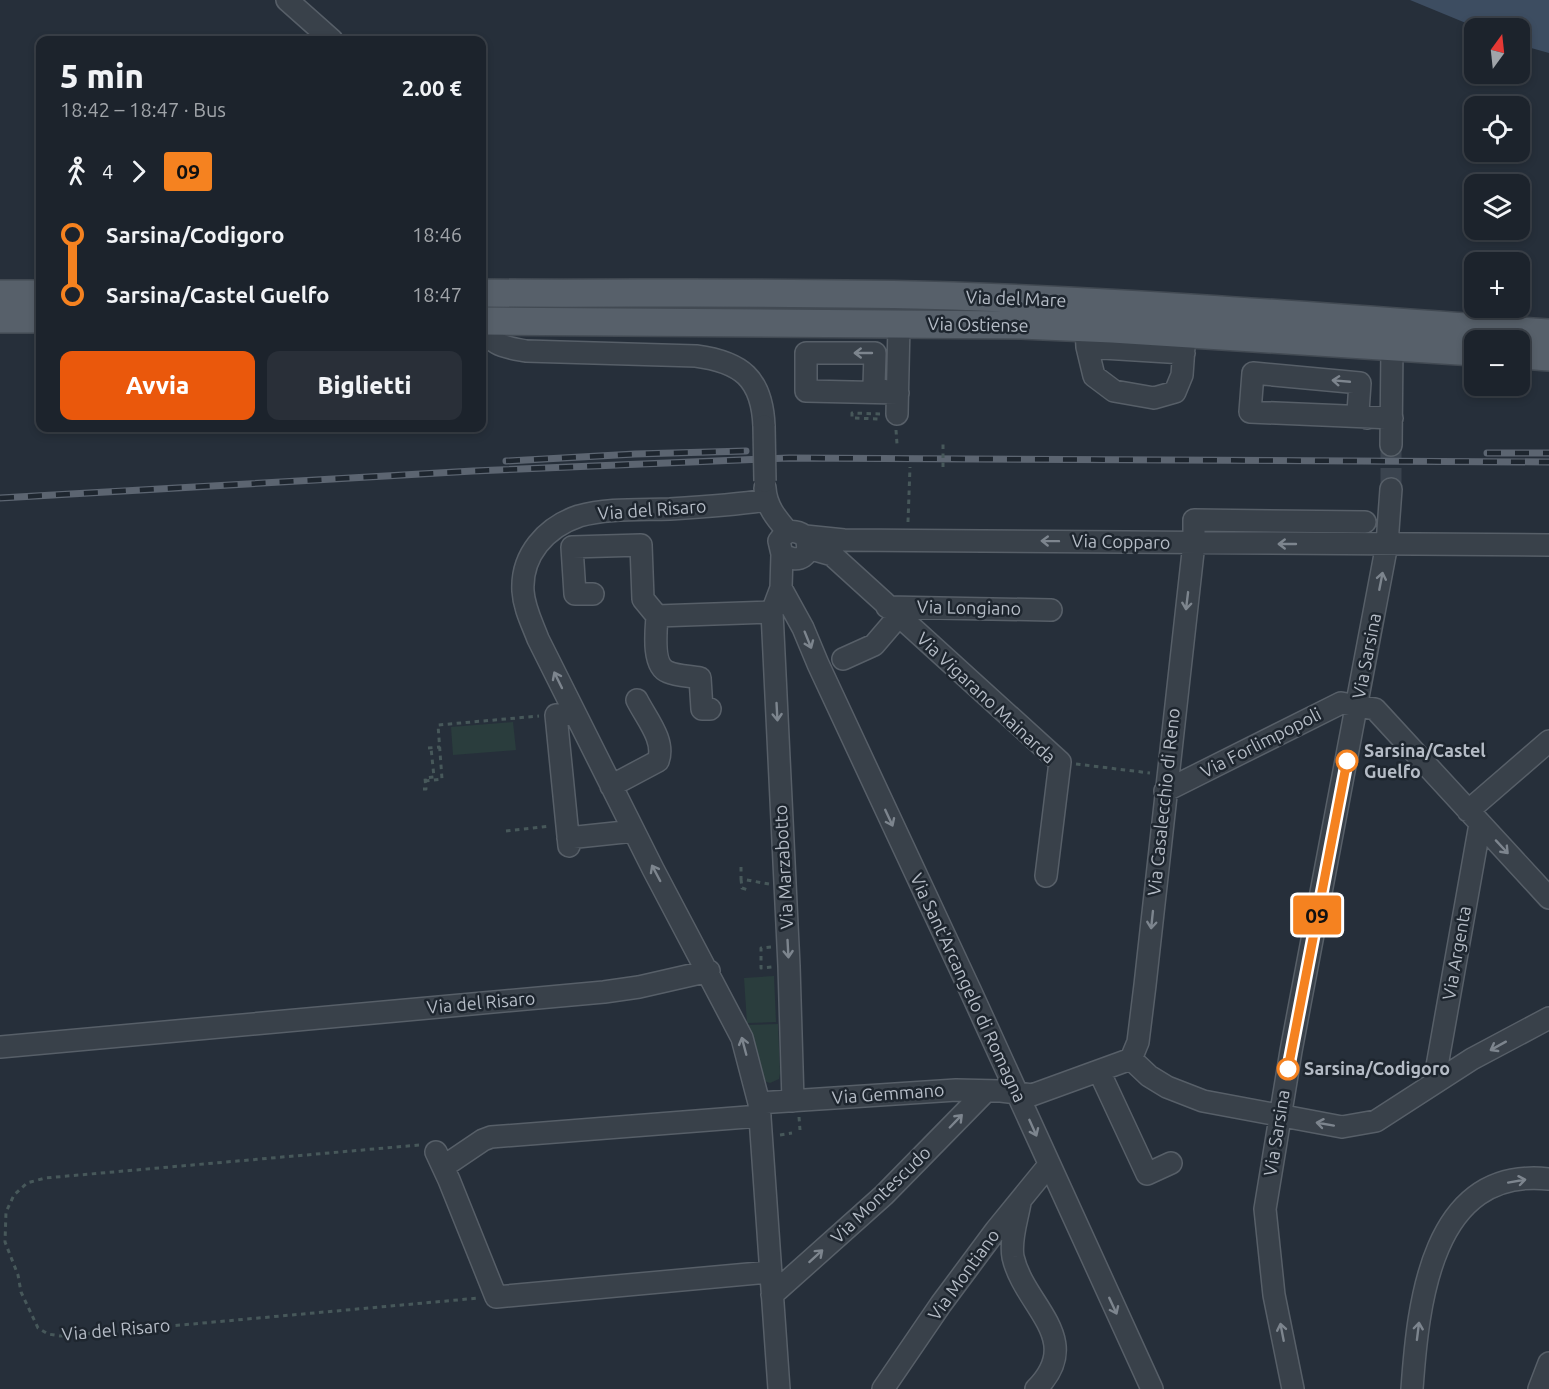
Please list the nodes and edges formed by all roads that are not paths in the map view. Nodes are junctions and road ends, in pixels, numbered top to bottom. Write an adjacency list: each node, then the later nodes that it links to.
1 (287, 0): 2 (street)
2 (328, 36)
3 (486, 293): 11 (main road, Via del Mare)
4 (0, 294): 5 (main road)
5 (36, 294)
6 (0, 319): 7 (main road)
7 (36, 319)
8 (486, 321): 9 (main road, Via Ostiense)
9 (899, 324): 12 (main road, Via Ostiense); 18 (street)
10 (486, 330): 23 (street, bridge)
11 (1549, 333)
12 (1086, 338): 13 (main road, Via Ostiense); 13 (street)
13 (1185, 343): 14 (main road, Via Ostiense)
14 (1392, 346): 15 (main road, Via Ostiense); 20 (street)
15 (1464, 351)
16 (1530, 356): 17 (main road)
17 (1549, 357)
18 (893, 409)
19 (1367, 417): 19 (street, one-way to 19); 20 (street)
20 (1392, 418): 21 (street)
21 (1391, 445)
22 (1391, 489): 29 (street, Via Sarsina)
23 (765, 490): 26 (street); 42 (street, Via del Risaro, one-way to 23)
24 (1331, 522): 25 (street); 27 (street, Via Casalecchio di Reno); 28 (street)
25 (1365, 522)
26 (800, 539): 31 (street, Via Vigarano Mainarda); 32 (street)
27 (1194, 543): 28 (street, Via Copparo, one-way to 27); 31 (street, Via Copparo, one-way to 31); 44 (street, Via Casalecchio di Reno, one-way to 44)
28 (1331, 544): 29 (street, Via Copparo)
29 (1388, 544): 30 (street, Via Copparo); 40 (street, Via Sarsina, one-way to 29)
30 (1549, 545)
31 (833, 547): 35 (street, Via Vigarano Mainarda)
32 (781, 588): 37 (street); 57 (street, Via Sant'Arcangelo di Romagna, one-way to 57)
33 (593, 594): 36 (street)
34 (1051, 610): 35 (street, Via Longiano)
35 (893, 612): 38 (street); 48 (street, Via Vigarano Mainarda)
36 (657, 616): 37 (street); 41 (street)
37 (766, 619): 58 (street, Via Marzabotto, one-way to 58)
38 (843, 659)
39 (636, 700): 45 (street)
40 (1357, 705): 44 (street, Via Forlimpopoli); 46 (street); 60 (street, Via Sarsina)
41 (710, 709)
42 (565, 714): 45 (street, Via del Risaro); 47 (street)
43 (1549, 741): 46 (street)
44 (1166, 783): 53 (street, Via Casalecchio di Reno, one-way to 53)
45 (611, 786): 47 (street, Via del Risaro)
46 (1474, 817): 49 (street, one-way to 49); 55 (street, Via Argenta)
47 (626, 823): 50 (street, Via del Risaro, one-way to 47)
48 (1046, 876)
49 (1549, 896)
50 (709, 971): 52 (street, Via del Risaro); 59 (street, Via del Risaro, one-way to 50)
51 (1549, 1018): 55 (street, one-way to 55)
52 (0, 1047)
53 (1131, 1059): 54 (street, Via Gemmano); 60 (street)
54 (1099, 1071): 57 (street, Via Gemmano); 61 (street)
55 (1434, 1083): 60 (street, one-way to 60)
56 (986, 1090): 57 (street, Via Gemmano); 58 (street, Via Gemmano); 66 (street, Via Montescudo, one-way to 56)
57 (1017, 1093): 62 (street, Via Sant'Arcangelo di Romagna, one-way to 62)
58 (796, 1108): 59 (street, Via Gemmano)
59 (759, 1109): 65 (street, Via del Risaro); 65 (street)
60 (1279, 1116): 72 (street, Via Sarsina, one-way to 60)
61 (1171, 1163)
62 (1049, 1165): 64 (street, Via Montiano); 71 (street, Via Sant'Arcangelo di Romagna, one-way to 71)
63 (1549, 1179): 73 (street, one-way to 63)
64 (1020, 1202): 68 (street); 70 (street, Via Montiano)
65 (770, 1272): 66 (street, Via del Risaro)
66 (772, 1295): 69 (street, Via del Risaro)
67 (1549, 1363): 74 (street)
68 (1039, 1388)
69 (779, 1389)
70 (883, 1389)
71 (1152, 1389)
72 (1293, 1389)
73 (1412, 1389)
74 (1539, 1389)

